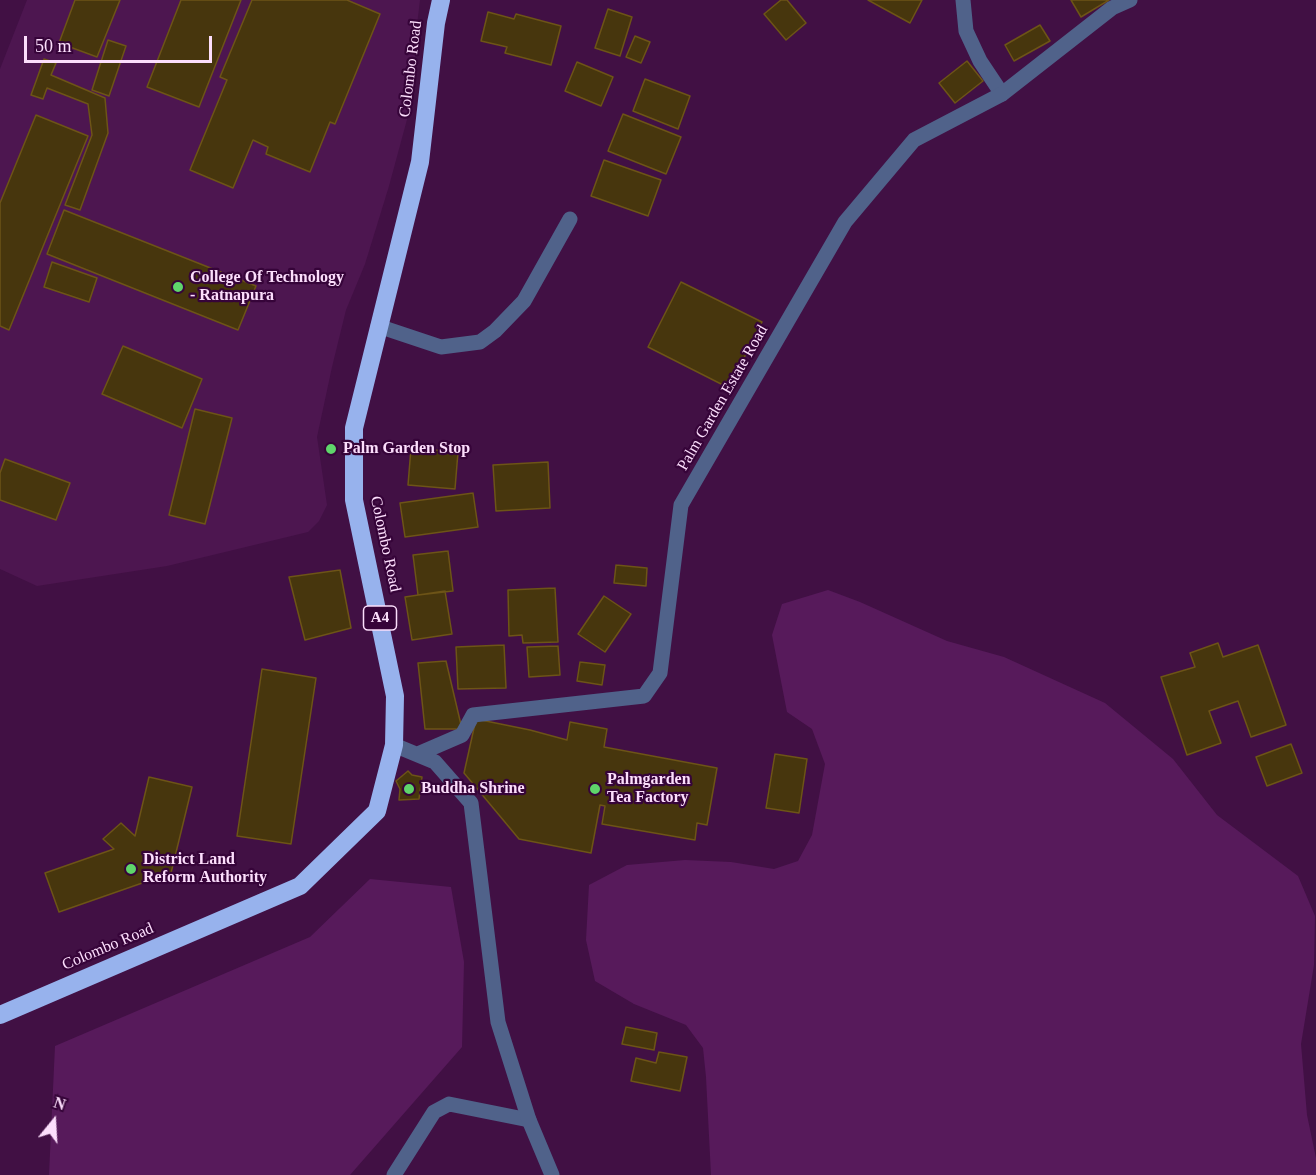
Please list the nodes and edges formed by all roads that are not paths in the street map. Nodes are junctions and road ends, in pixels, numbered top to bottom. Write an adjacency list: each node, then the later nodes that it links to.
1 (441, 0): 6 (highway, Colombo Road / A4)
2 (963, 0): 4 (street)
3 (1130, 0): 4 (street, Palm Garden Estate Road)
4 (1002, 94): 8 (street, Palm Garden Estate Road)
5 (570, 219): 6 (street)
6 (378, 326): 7 (highway, Colombo Road / A4)
7 (394, 745): 8 (street); 9 (highway, Colombo Road / A4)
8 (418, 754): 10 (street)
9 (0, 1015)
10 (529, 1120): 11 (street); 12 (street)
11 (394, 1175)
12 (552, 1175)

